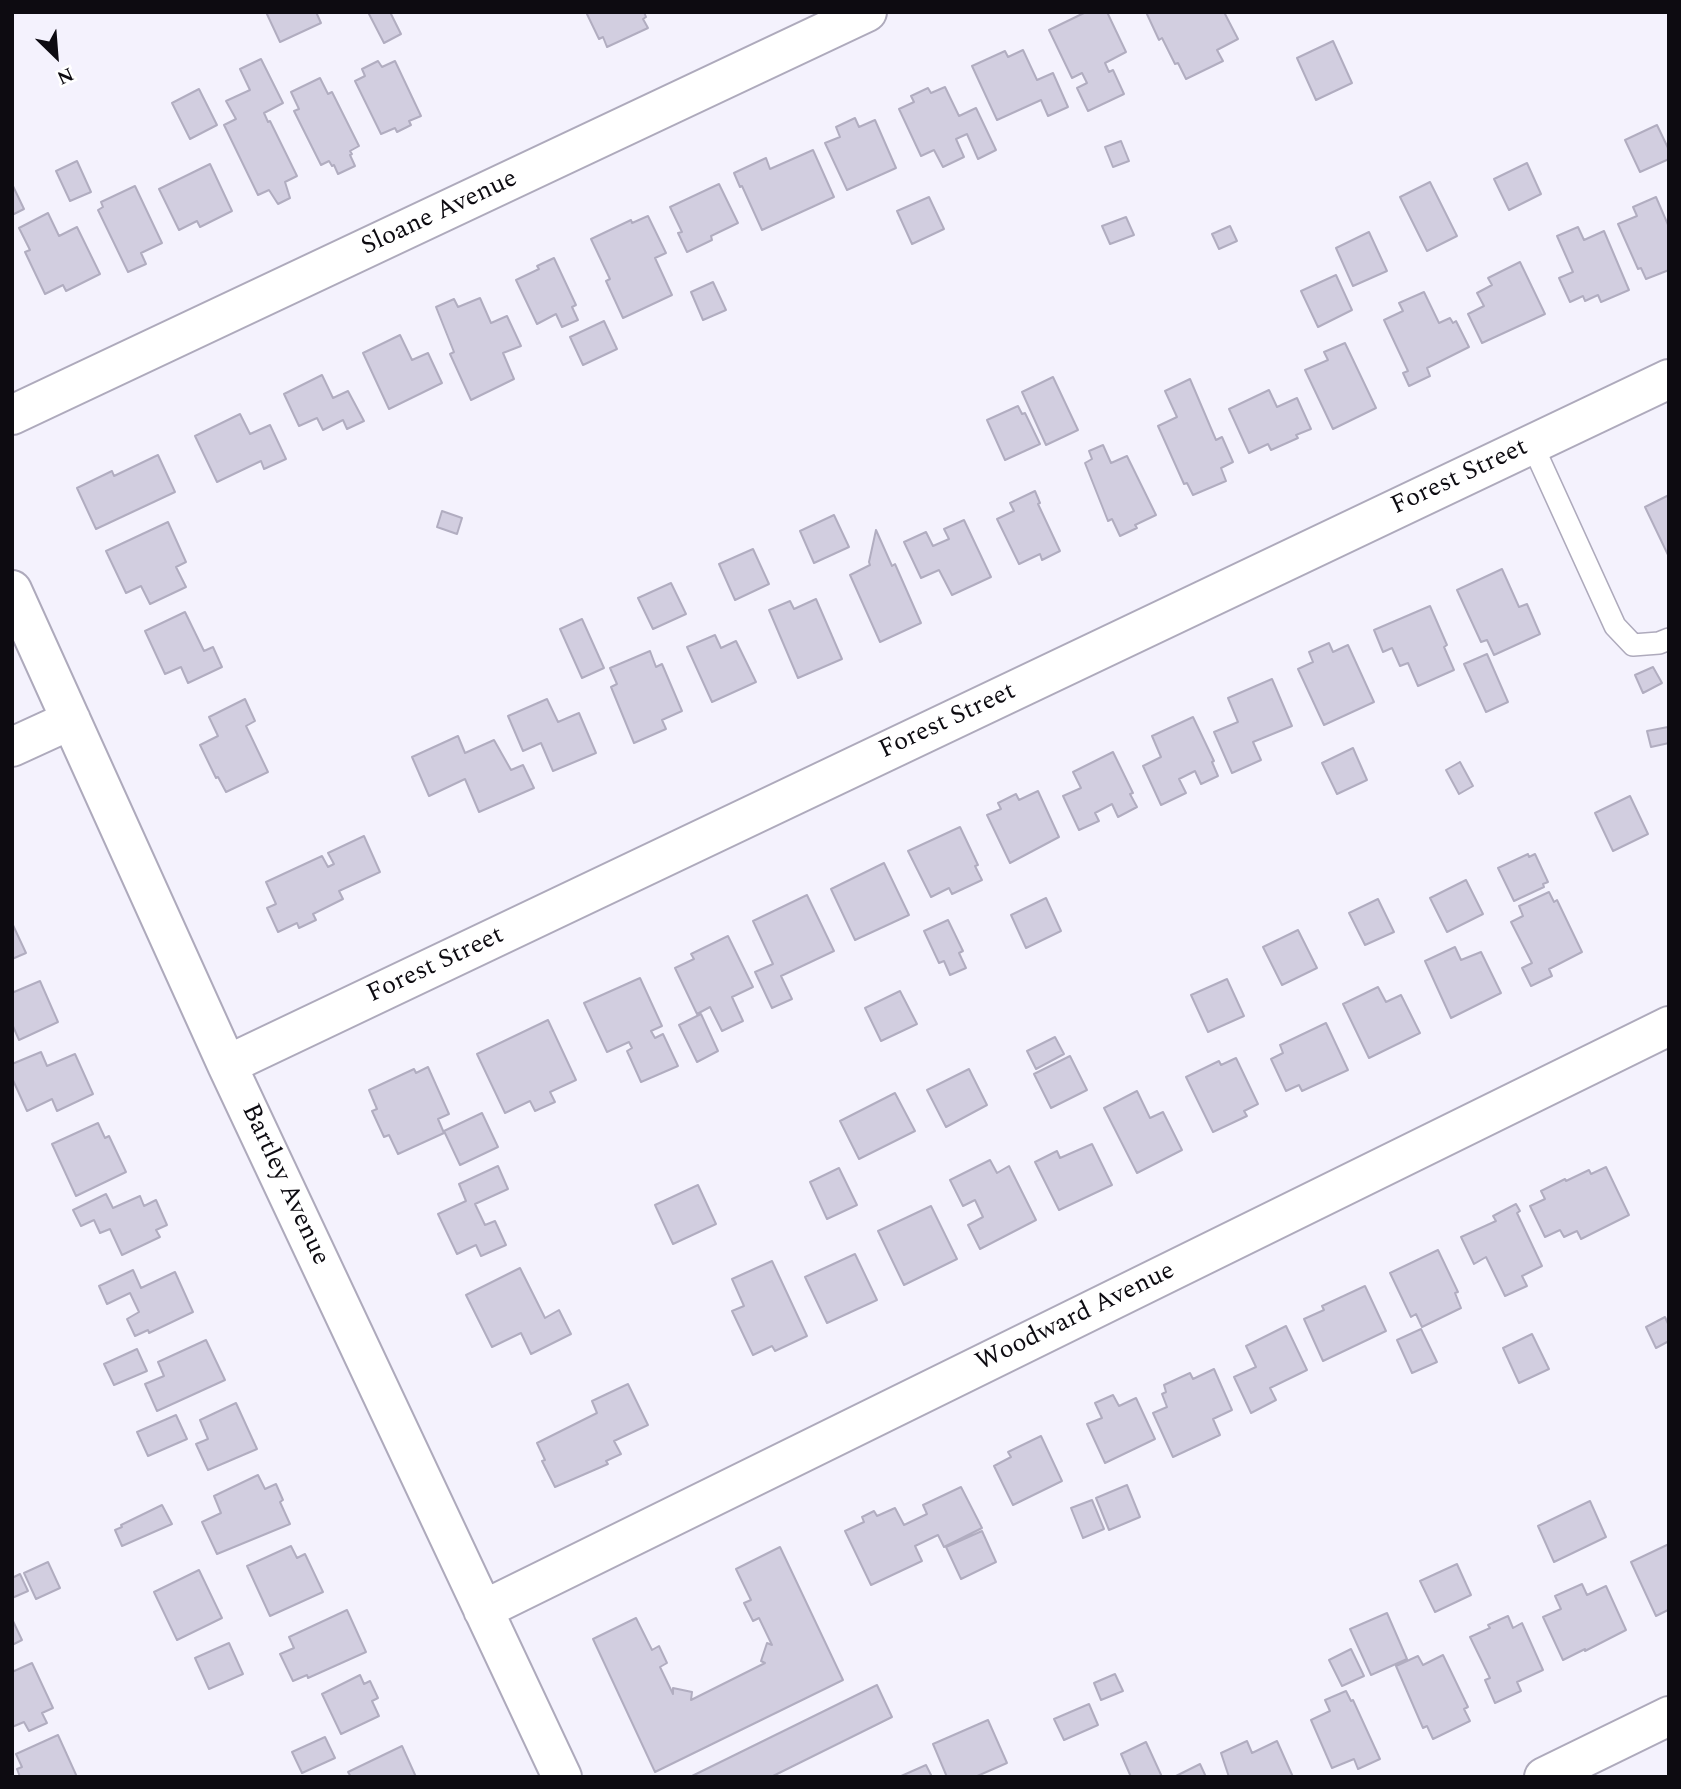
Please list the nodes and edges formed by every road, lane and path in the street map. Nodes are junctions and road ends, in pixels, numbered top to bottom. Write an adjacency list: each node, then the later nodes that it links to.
1 (867, 12): 3 (street, Sloane Avenue)
2 (1669, 379): 4 (street, Forest Street)
3 (12, 415)
4 (1532, 444): 6 (lane); 10 (street, Forest Street)
5 (12, 590): 7 (street, Bartley Avenue)
6 (1669, 639)
7 (71, 720): 8 (street); 10 (street, Bartley Avenue)
8 (12, 747)
9 (1669, 1026): 11 (street, Woodward Avenue)
10 (227, 1065): 11 (street, Bartley Avenue)
11 (483, 1610): 13 (street, Bartley Avenue)
12 (1669, 1716): 14 (street)
13 (562, 1777)
14 (1544, 1777)

